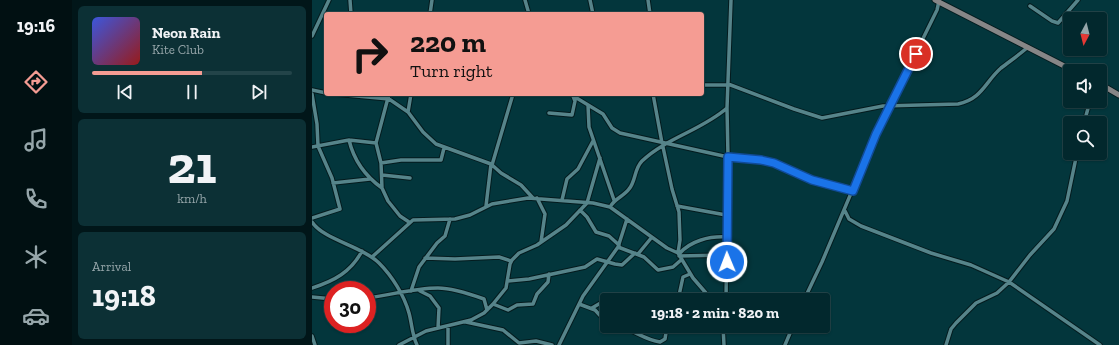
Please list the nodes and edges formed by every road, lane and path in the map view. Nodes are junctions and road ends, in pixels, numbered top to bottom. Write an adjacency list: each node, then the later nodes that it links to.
1 (329, 0): 16 (street)
2 (350, 0): 11 (street)
3 (432, 0): 12 (street)
4 (525, 0): 13 (street)
5 (590, 0): 14 (street)
6 (648, 0): 15 (street)
7 (731, 0): 19 (street)
8 (1078, 0): 10 (street)
9 (937, 1): 17 (street); 35 (street)
10 (1030, 6)
11 (351, 12)
12 (430, 12)
13 (528, 12)
14 (592, 12)
15 (650, 12)
16 (313, 33)
17 (1028, 47): 18 (street); 35 (street)
18 (1063, 65)
19 (728, 84): 20 (street); 35 (street); 36 (street)
20 (704, 85)
21 (1107, 88): 25 (street)
22 (312, 90): 23 (street)
23 (324, 93)
24 (312, 94): 44 (street)
25 (1119, 95)
26 (356, 96): 33 (street)
27 (389, 96): 33 (street)
28 (411, 96): 37 (street)
29 (512, 96): 51 (street)
30 (572, 96): 38 (street)
31 (574, 96): 34 (street)
32 (653, 96): 43 (street)
33 (388, 99): 37 (street); 41 (street)
34 (588, 105): 40 (street); 43 (street)
35 (890, 106): 57 (street)
36 (727, 108): 42 (street); 47 (street)
37 (408, 112): 46 (street)
38 (549, 113)
39 (349, 140): 41 (street); 44 (street); 54 (street)
40 (593, 141): 48 (street); 59 (street)
41 (376, 143): 50 (street)
42 (668, 144): 43 (street); 47 (street)
43 (662, 145): 60 (street); 63 (street)
44 (318, 146): 45 (street); 55 (street)
45 (312, 147)
46 (444, 148): 50 (street); 51 (street)
47 (728, 157): 57 (street); 67 (street)
48 (600, 158): 60 (street); 61 (street)
49 (1076, 160): 90 (street)
50 (381, 163): 52 (street)
51 (492, 164): 58 (street); 62 (street)
52 (382, 175): 53 (street); 56 (street)
53 (410, 178)
54 (370, 179): 55 (street); 56 (street)
55 (333, 183): 68 (street)
56 (382, 188): 73 (street)
57 (853, 191): 66 (street)
58 (535, 198): 59 (street); 62 (street); 77 (street)
59 (562, 200): 61 (street)
60 (614, 200): 64 (street)
61 (587, 203): 64 (street); 65 (street)
62 (486, 206): 69 (street)
63 (677, 206): 67 (street); 82 (street)
64 (610, 207): 70 (street)
65 (580, 210): 77 (street); 78 (street)
66 (844, 210): 71 (street); 72 (street)
67 (726, 215): 76 (street)
68 (312, 218)
69 (450, 219): 73 (street); 84 (street)
70 (627, 219): 75 (street); 78 (street)
71 (849, 219): 72 (street); 90 (street)
72 (840, 220): 98 (street)
73 (408, 222): 83 (street)
74 (313, 225): 79 (street)
75 (652, 237): 80 (street); 82 (street)
76 (726, 237): 81 (street); 82 (street)
77 (541, 242): 85 (street)
78 (619, 246): 80 (street); 86 (street)
79 (362, 251): 83 (street); 91 (street)
80 (637, 254): 82 (street); 86 (street)
81 (727, 255): 82 (street); 97 (street)
82 (679, 256): 88 (street)
83 (372, 258): 94 (street)
84 (425, 258): 85 (street); 93 (street)
85 (511, 261): 89 (street)
86 (607, 262): 87 (street); 104 (street)
87 (549, 274): 89 (street); 103 (street)
88 (690, 274): 95 (street); 96 (street)
89 (508, 281): 103 (street)
90 (1009, 282): 126 (street); 127 (street)
91 (312, 288)
92 (419, 290): 93 (street); 106 (street); 110 (street)
93 (411, 291): 94 (street)
94 (400, 292): 99 (street); 116 (street)
95 (680, 293)
96 (706, 293)
97 (726, 293)
98 (807, 293)
99 (376, 296)
100 (312, 297): 101 (street)
101 (324, 298)
102 (600, 303): 105 (street)
103 (493, 304): 106 (street)
104 (578, 304): 105 (street); 123 (street)
105 (592, 308): 107 (street)
106 (486, 310): 108 (street)
107 (600, 314)
108 (465, 322): 109 (street); 117 (street)
109 (448, 326): 110 (street); 121 (street)
110 (438, 328): 116 (street)
111 (634, 333): 112 (street)
112 (666, 333)
113 (723, 333): 124 (street)
114 (790, 333): 125 (street)
115 (312, 336): 118 (street)
116 (413, 336): 119 (street); 120 (street)
117 (517, 343): 122 (street)
118 (315, 345)
119 (399, 345)
120 (417, 345)
121 (448, 345)
122 (552, 345)
123 (559, 345)
124 (724, 345)
125 (785, 345)
126 (946, 345)
127 (1100, 345)

